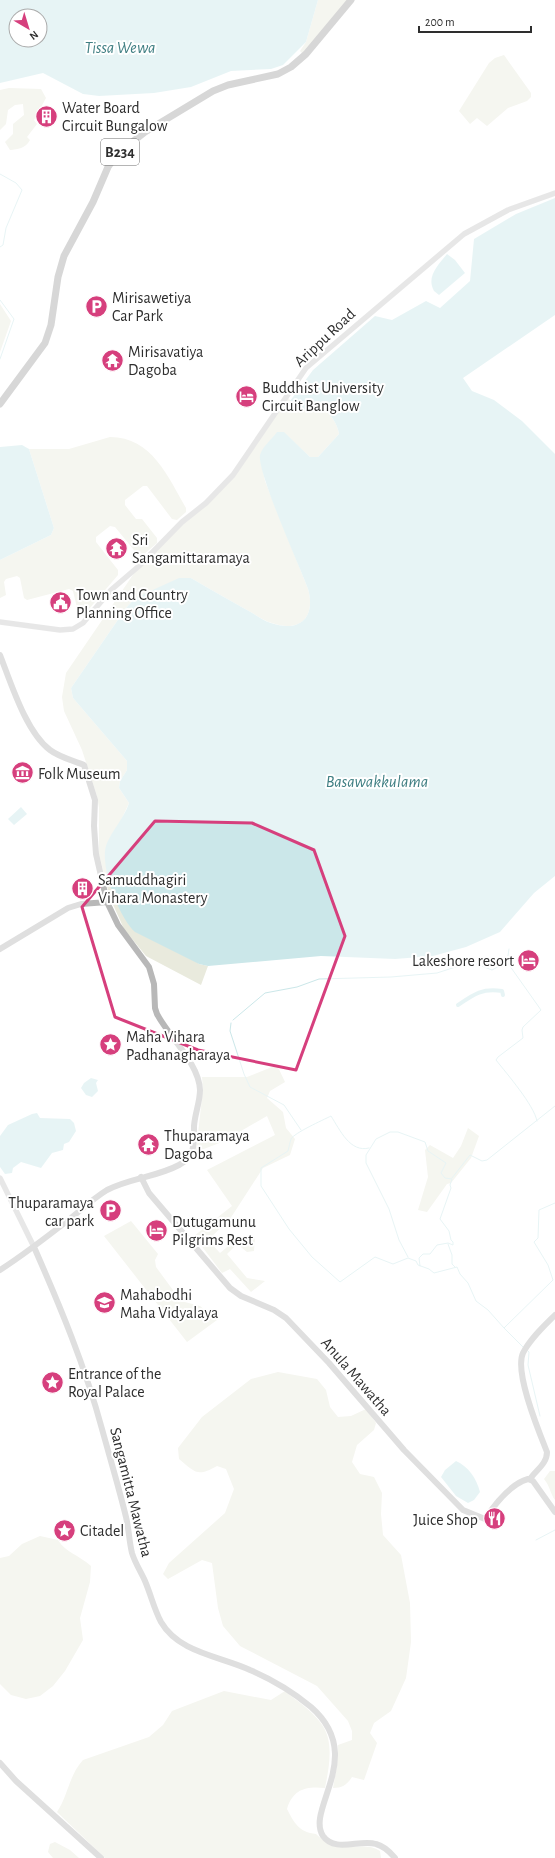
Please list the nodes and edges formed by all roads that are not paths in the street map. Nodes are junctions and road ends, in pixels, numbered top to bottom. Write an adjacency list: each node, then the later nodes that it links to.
1 (351, 0): 3 (main road, B234)
2 (555, 193): 4 (street, Arippu Road)
3 (0, 404)
4 (0, 622)
5 (0, 655): 6 (main road)
6 (107, 902): 7 (main road); 8 (main road)
7 (0, 949)
8 (141, 1177): 10 (main road); 13 (main road, Anula Mawatha)
9 (0, 1178): 10 (street)
10 (34, 1247): 11 (main road); 17 (main road, Sangamitta Mawatha)
11 (0, 1270)
12 (555, 1315): 13 (main road)
13 (530, 1479): 14 (main road)
14 (555, 1512)
15 (0, 1763): 16 (main road)
16 (101, 1858)
17 (395, 1858)

